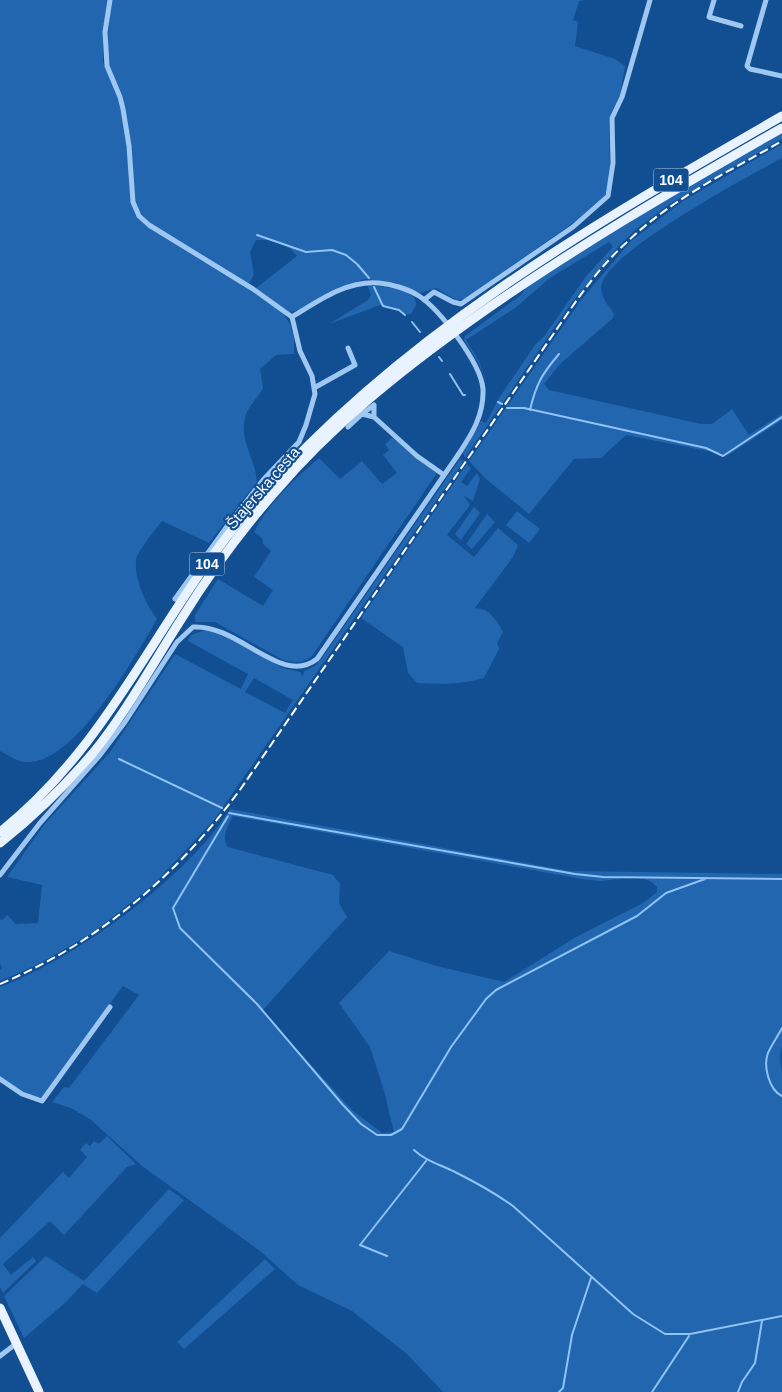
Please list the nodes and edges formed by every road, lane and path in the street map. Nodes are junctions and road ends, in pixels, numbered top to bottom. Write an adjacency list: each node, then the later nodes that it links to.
1 (110, 0): 10 (street)
2 (650, 0): 9 (street)
3 (714, 0): 5 (street)
4 (766, 0): 6 (street)
5 (741, 26)
6 (782, 76)
7 (782, 116): 11 (main road, Štajerska cesta / 104)
8 (782, 128): 11 (main road, Štajerska cesta / 104)
9 (424, 300): 10 (street); 11 (street)
10 (292, 317): 13 (street)
11 (450, 330): 17 (street); 19 (main road, Štajerska cesta / 104); 20 (main road, Štajerska cesta / 104)
12 (348, 348): 13 (street)
13 (314, 388): 18 (street)
14 (362, 414): 15 (street); 15 (street); 16 (street)
15 (374, 417): 17 (street)
16 (348, 427)
17 (444, 476): 21 (street)
18 (175, 599)
19 (0, 832)
20 (0, 843)
21 (0, 875)
22 (110, 1007): 23 (street)
23 (0, 1078)
24 (0, 1308): 25 (main road)
25 (17, 1342): 26 (street); 27 (main road)
26 (0, 1356)
27 (39, 1392)

